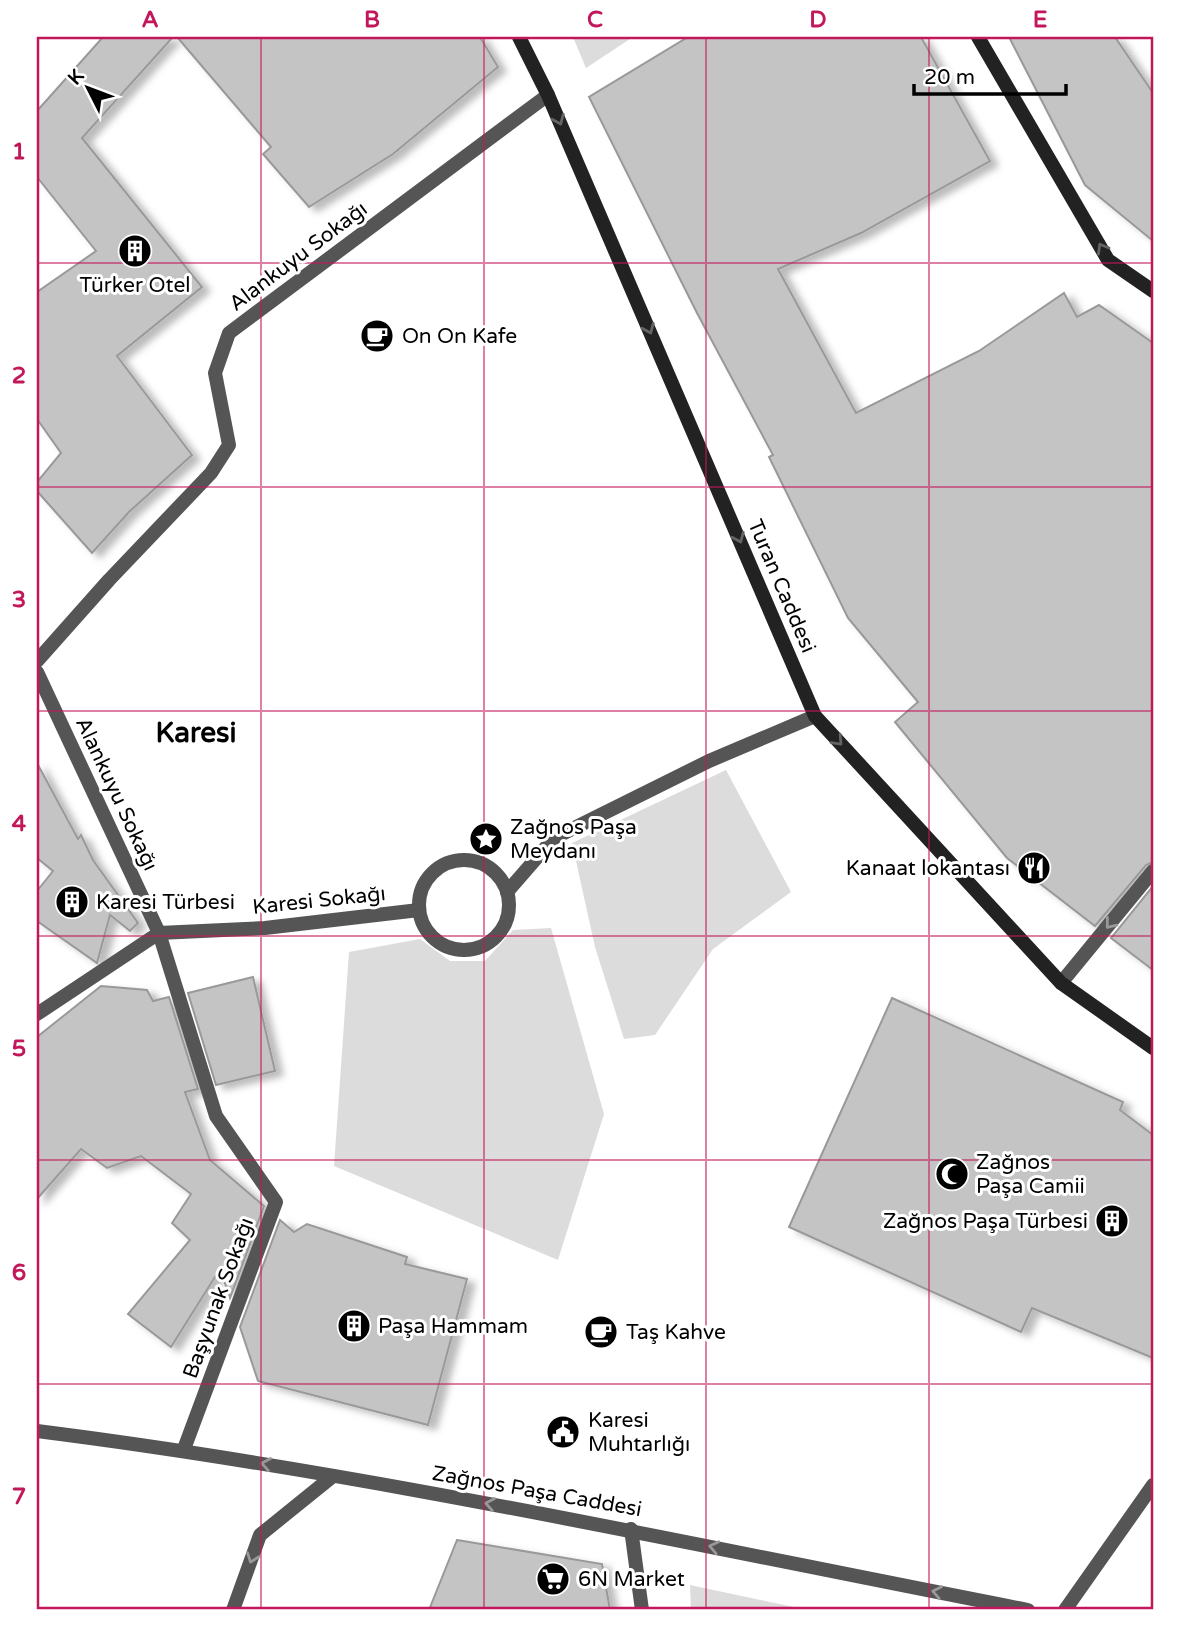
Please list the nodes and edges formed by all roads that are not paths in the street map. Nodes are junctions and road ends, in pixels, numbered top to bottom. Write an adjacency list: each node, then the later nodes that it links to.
1 (519, 37): 3 (main road, Turan Caddesi)
2 (978, 37): 4 (main road, one-way to 2)
3 (548, 95): 5 (street, Alankuyu Sokağı); 7 (main road, Turan Caddesi, one-way to 7)
4 (1153, 291)
5 (37, 661)
6 (37, 671): 11 (street, Alankuyu Sokağı)
7 (815, 716): 9 (street); 12 (main road, Turan Caddesi, one-way to 12)
8 (1153, 871): 12 (street, one-way to 12)
9 (507, 892): 10 (street); 10 (street)
10 (419, 910): 11 (street, Karesi Sokağı)
11 (159, 933): 13 (street); 16 (street, Başyunak Sokağı)
12 (1060, 983): 14 (main road, Turan Caddesi)
13 (37, 1014)
14 (1153, 1048)
15 (37, 1431): 16 (street, Zağnos Paşa Caddesi)
16 (184, 1450): 17 (street, Zağnos Paşa Caddesi, one-way to 16)
17 (333, 1476): 19 (street, Zağnos Paşa Caddesi, one-way to 17); 20 (street, one-way to 20)
18 (1153, 1485): 23 (street)
19 (631, 1529): 21 (street); 22 (street, Zağnos Paşa Caddesi, one-way to 19)
20 (233, 1610)
21 (642, 1610)
22 (1028, 1610)
23 (1065, 1610)

